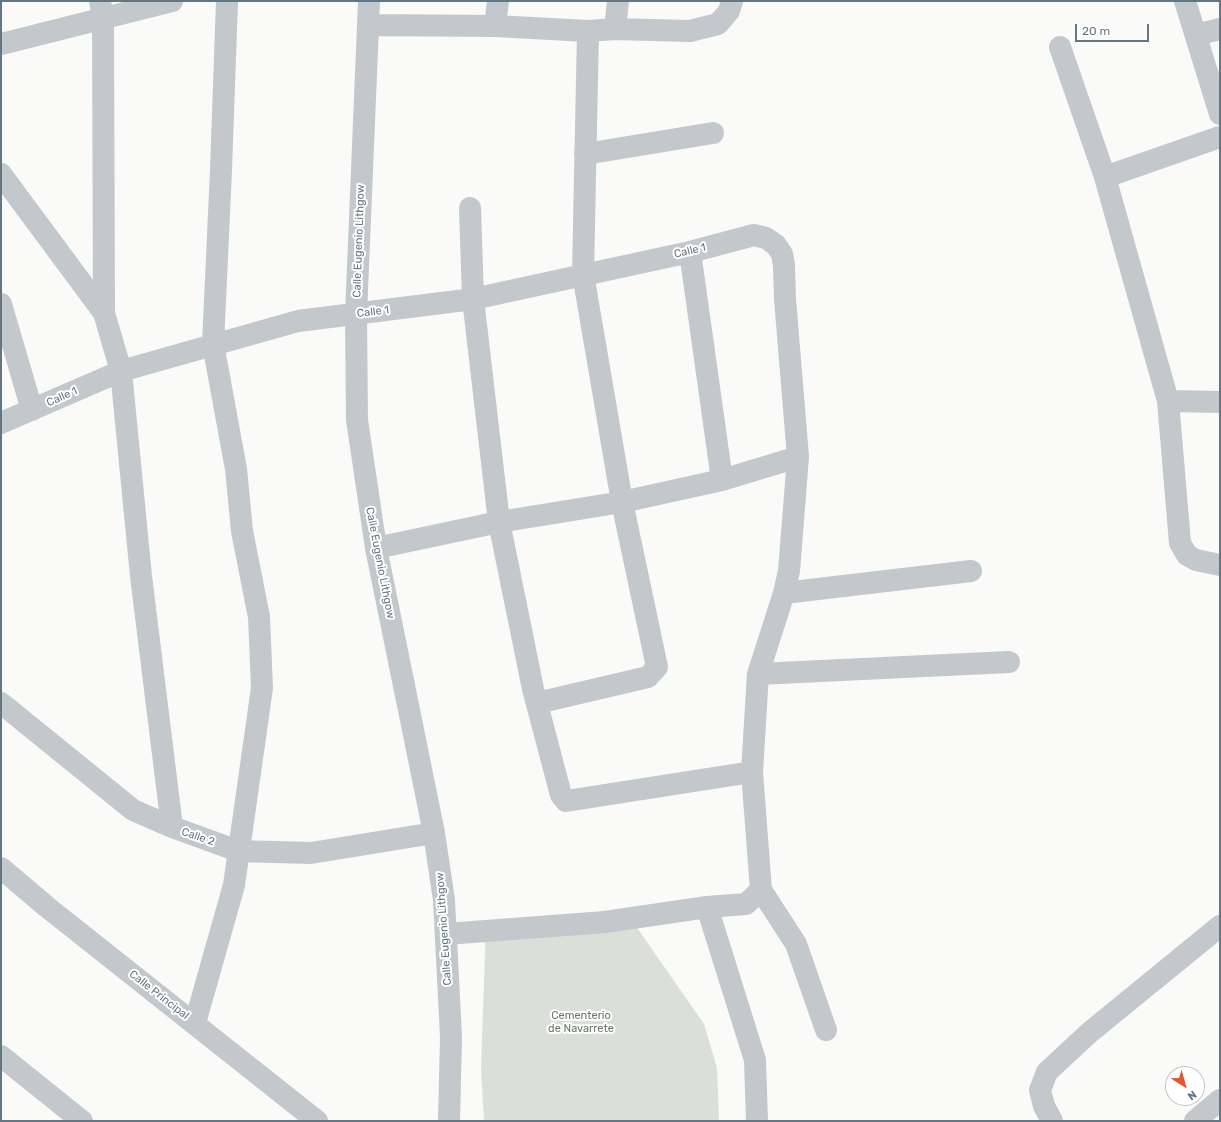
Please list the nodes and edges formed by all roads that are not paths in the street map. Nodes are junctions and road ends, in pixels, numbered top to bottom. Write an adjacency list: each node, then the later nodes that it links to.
1 (172, 1): 8 (street)
2 (226, 1): 30 (street)
3 (369, 1): 9 (street, Calle Eugenio Lithgow)
4 (498, 1): 10 (street)
5 (618, 1): 11 (street)
6 (732, 1): 11 (street)
7 (1185, 1): 14 (street)
8 (101, 10): 15 (street); 28 (street)
9 (368, 25): 10 (street); 29 (street, Calle Eugenio Lithgow)
10 (495, 26): 13 (street)
11 (615, 29): 13 (street)
12 (1220, 29): 14 (street)
13 (588, 31): 20 (street)
14 (1196, 35): 17 (street)
15 (1, 44)
16 (1060, 47): 22 (street)
17 (1220, 114)
18 (713, 133): 20 (street)
19 (1220, 137): 22 (street)
20 (585, 154): 25 (street)
21 (1, 174): 28 (street)
22 (1105, 177): 32 (street)
23 (470, 208): 26 (street)
24 (690, 252): 25 (street, Calle 1); 36 (street, Calle 1); 37 (street)
25 (583, 274): 26 (street, Calle 1); 38 (street)
26 (473, 299): 29 (street, Calle 1); 39 (street)
27 (1, 304): 34 (street)
28 (104, 313): 31 (street)
29 (356, 315): 30 (street, Calle 1); 40 (street, Calle Eugenio Lithgow)
30 (213, 344): 31 (street, Calle 1); 51 (street)
31 (121, 371): 34 (street, Calle 1); 49 (street)
32 (1168, 401): 33 (street); 41 (street)
33 (1220, 402)
34 (32, 410): 35 (street, Calle 1)
35 (1, 423)
36 (798, 457): 37 (street); 43 (street)
37 (722, 480): 38 (street)
38 (622, 502): 39 (street); 47 (street)
39 (499, 522): 40 (street); 47 (street)
40 (376, 548): 50 (street, Calle Eugenio Lithgow)
41 (1220, 565)
42 (971, 571): 43 (street)
43 (784, 593): 45 (street)
44 (1009, 662): 45 (street)
45 (758, 674): 48 (street)
46 (1, 703): 49 (street, Calle 2)
47 (537, 703): 48 (street)
48 (752, 772): 53 (street)
49 (172, 827): 51 (street, Calle 2)
50 (434, 834): 51 (street, Calle 2); 56 (street, Calle Eugenio Lithgow)
51 (238, 851): 57 (street)
52 (1, 868): 57 (street, Calle Principal)
53 (761, 890): 54 (street); 58 (street)
54 (708, 907): 56 (street); 64 (street)
55 (1220, 926): 65 (street)
56 (446, 934): 63 (street, Calle Eugenio Lithgow)
57 (195, 1023): 62 (street, Calle Principal)
58 (826, 1030)
59 (1, 1056): 61 (street)
60 (1220, 1100): 66 (street)
61 (82, 1121)
62 (317, 1121)
63 (449, 1121)
64 (756, 1121)
65 (1052, 1121)
66 (1195, 1121)

